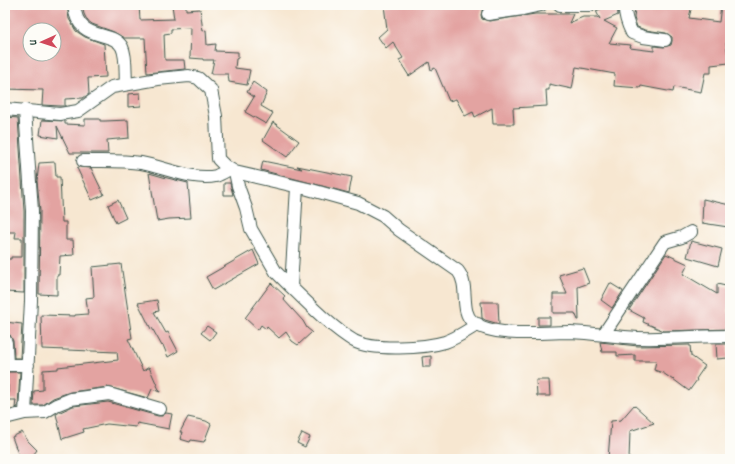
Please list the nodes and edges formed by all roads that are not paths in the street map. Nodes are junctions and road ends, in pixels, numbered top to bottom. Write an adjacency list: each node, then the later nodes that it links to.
1 (74, 5): 8 (street)
2 (542, 5): 6 (street)
3 (560, 5): 4 (street)
4 (590, 5)
5 (625, 5): 7 (street)
6 (488, 14)
7 (665, 40)
8 (126, 84): 10 (street); 12 (street)
9 (5, 110): 10 (street)
10 (25, 110): 20 (street)
11 (83, 161): 12 (street)
12 (233, 171): 13 (street); 15 (street)
13 (297, 187): 15 (street); 16 (street)
14 (691, 232): 17 (street)
15 (291, 287): 16 (street)
16 (478, 324): 17 (street)
17 (603, 335): 18 (street)
18 (730, 336)
19 (5, 340): 20 (street)
20 (28, 365): 22 (street)
21 (160, 409): 22 (street)
22 (25, 413): 23 (street)
23 (5, 418)

